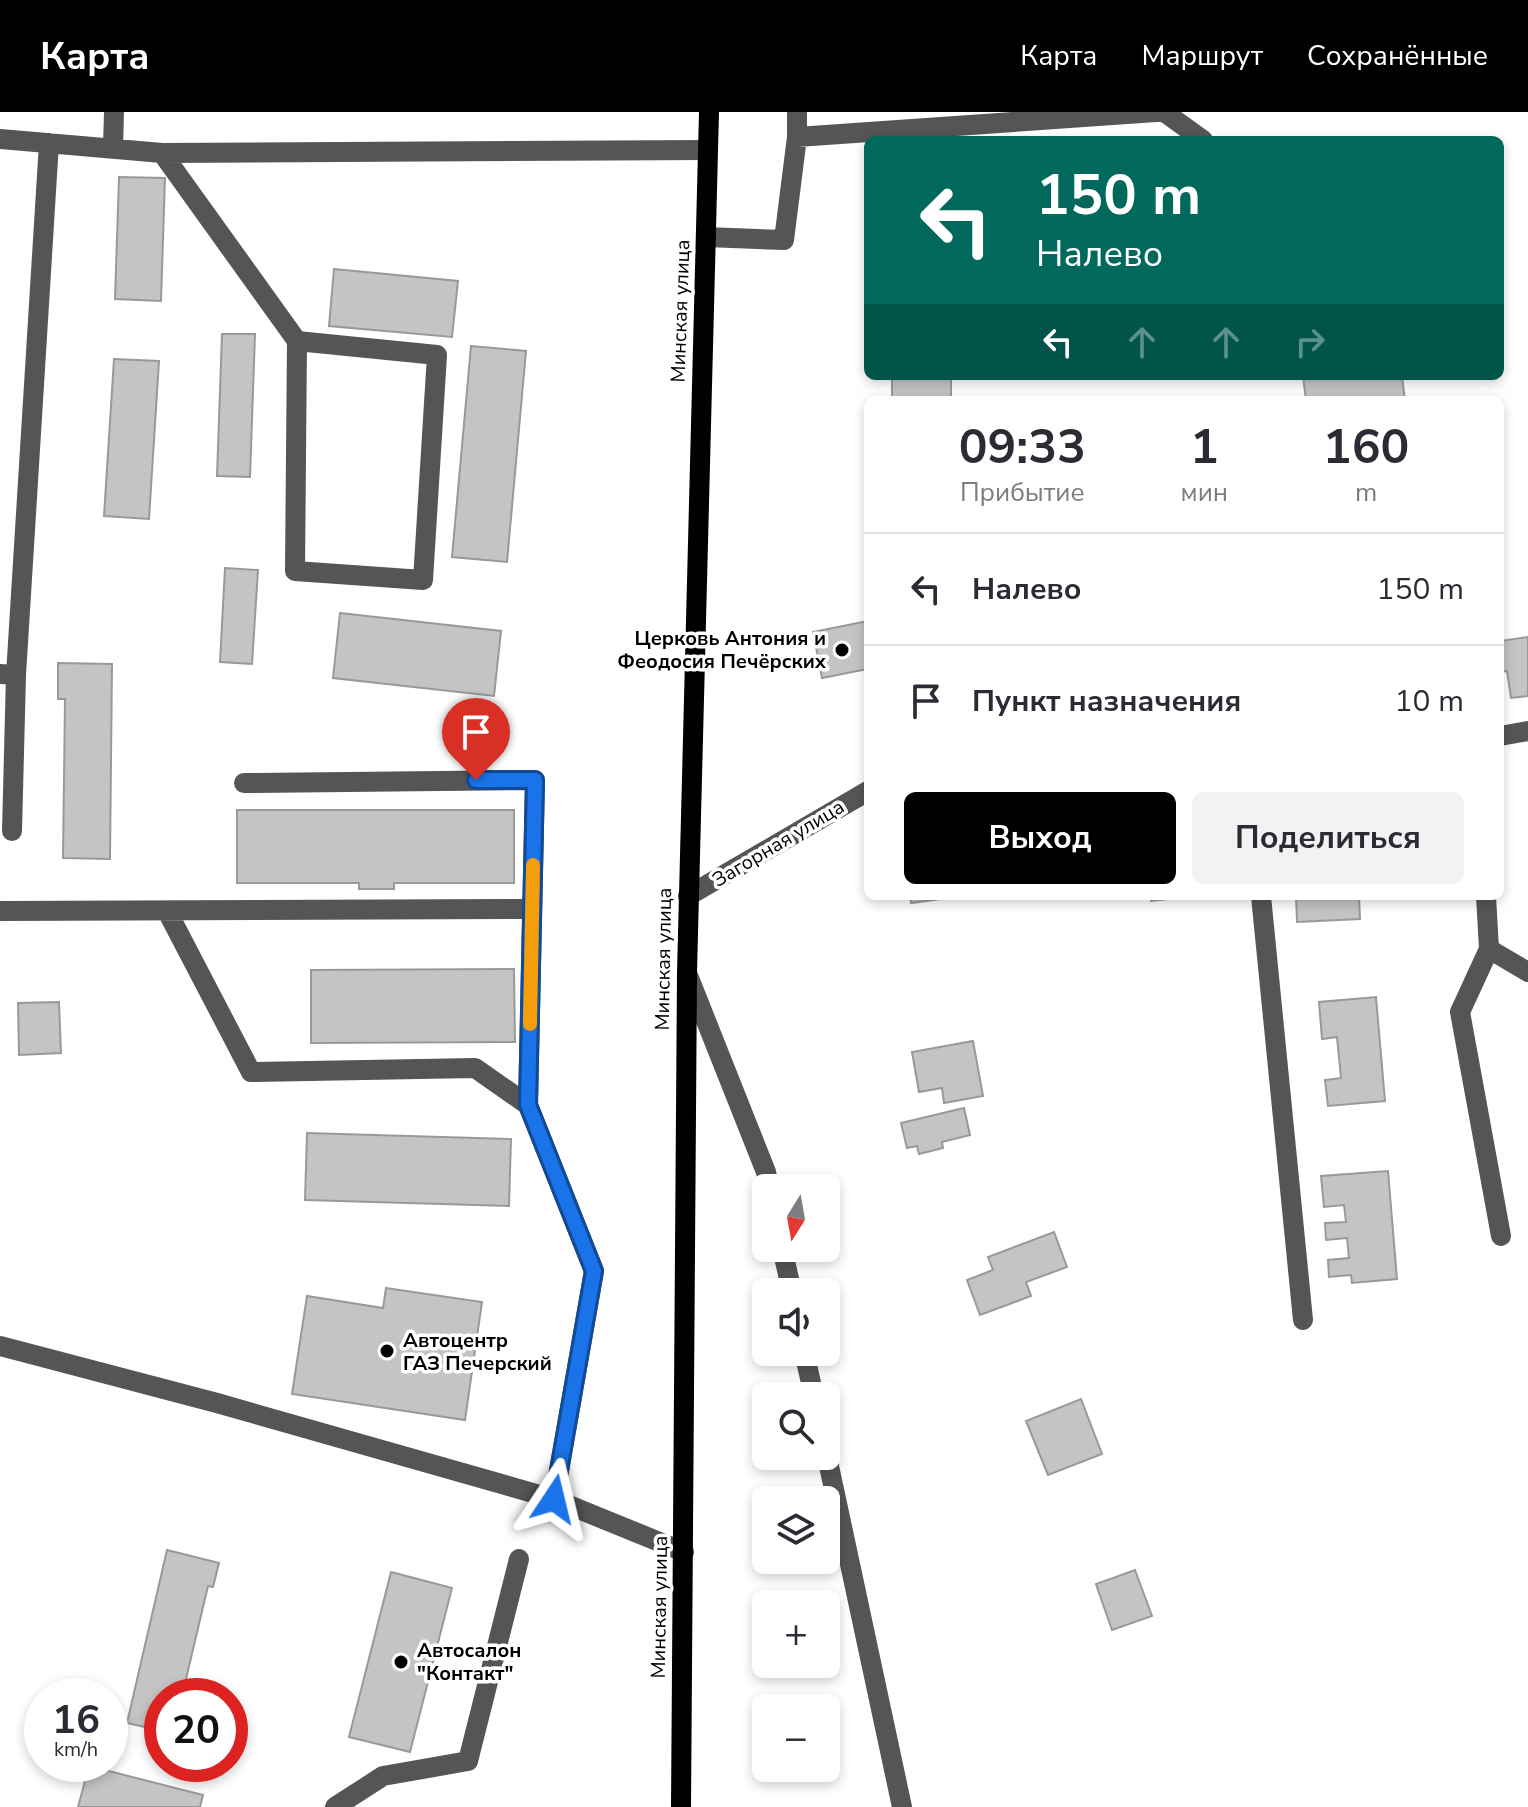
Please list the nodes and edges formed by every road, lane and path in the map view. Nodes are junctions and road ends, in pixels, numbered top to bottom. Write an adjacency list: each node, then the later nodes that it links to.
1 (114, 112): 11 (street)
2 (709, 112): 12 (main road, Минская улица)
3 (797, 112): 8 (street)
4 (1156, 112): 6 (street)
5 (1164, 112): 7 (street)
6 (959, 118): 8 (street)
7 (1197, 136)
8 (797, 137): 14 (street)
9 (0, 139): 10 (street)
10 (49, 143): 11 (street); 16 (street)
11 (113, 148): 13 (street)
12 (708, 150): 13 (street); 14 (main road, Минская улица)
13 (162, 153): 15 (street)
14 (706, 237): 22 (main road, Минская улица)
15 (297, 341): 15 (street)
16 (8, 675): 21 (street)
17 (1528, 731): 18 (street)
18 (1504, 735)
19 (244, 783): 25 (street)
20 (864, 792): 22 (street, Загорная улица)
21 (12, 831)
22 (688, 896): 30 (main road, Минская улица)
23 (1261, 900): 34 (street)
24 (1486, 900): 28 (street)
25 (532, 909): 27 (street); 31 (street)
26 (0, 911): 27 (street)
27 (167, 911): 31 (street)
28 (1489, 949): 29 (street); 33 (street)
29 (1528, 972)
30 (687, 973): 32 (street); 38 (main road, Минская улица)
31 (528, 1105): 37 (street)
32 (766, 1174)
33 (1501, 1236)
34 (1303, 1320)
35 (0, 1346): 37 (street)
36 (830, 1470): 42 (street)
37 (554, 1499): 38 (street)
38 (684, 1552): 41 (main road, Минская улица)
39 (519, 1559): 40 (street)
40 (335, 1807)
41 (681, 1807)
42 (902, 1807)

